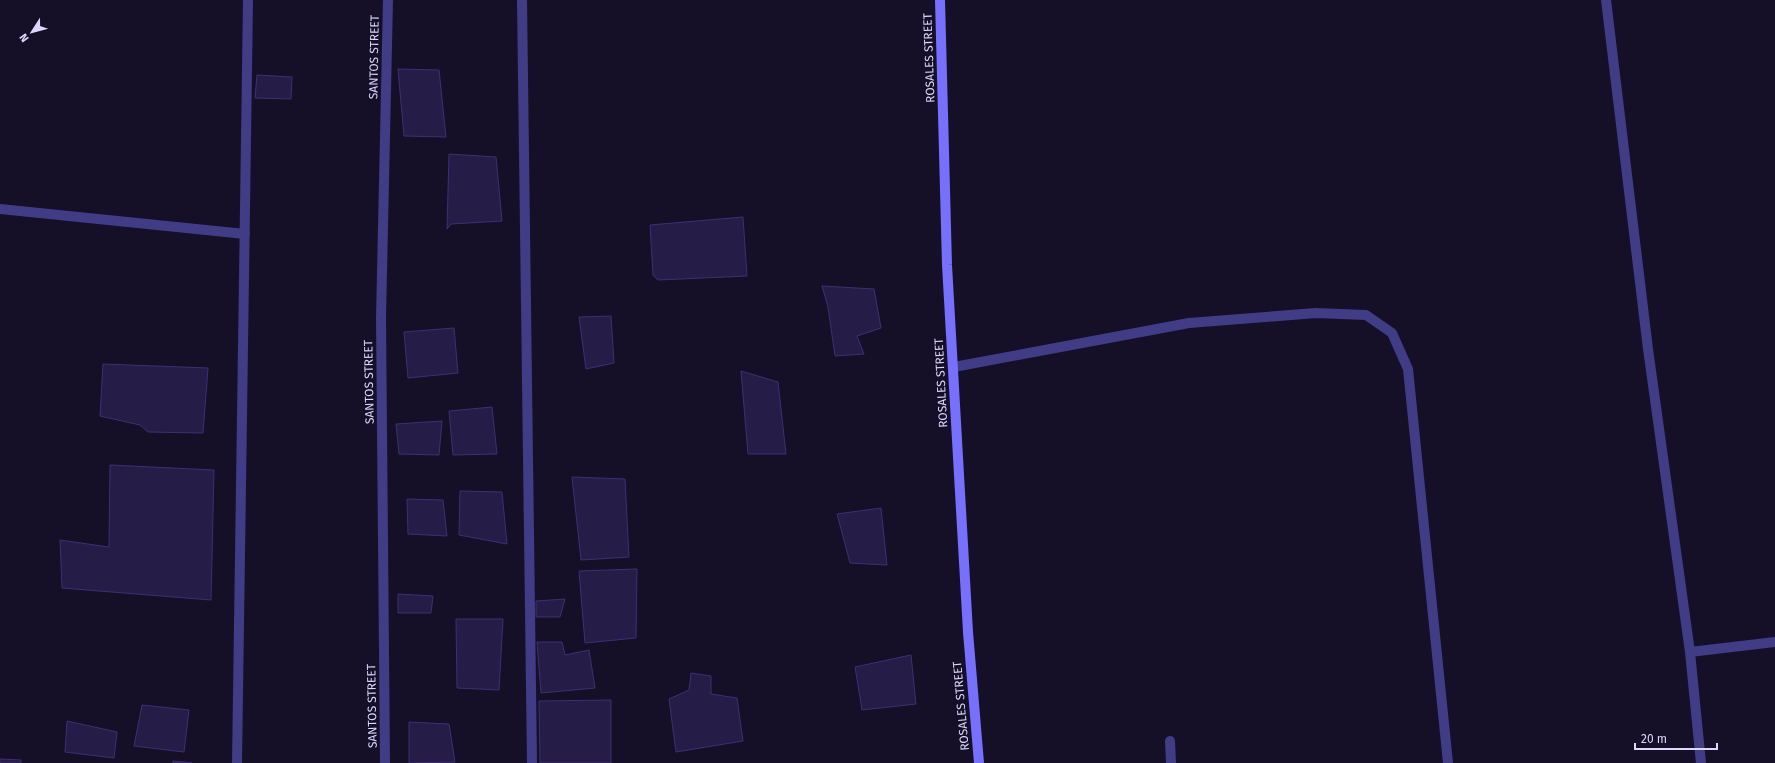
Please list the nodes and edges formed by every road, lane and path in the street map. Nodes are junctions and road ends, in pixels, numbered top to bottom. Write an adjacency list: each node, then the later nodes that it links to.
1 (248, 0): 7 (street)
2 (388, 0): 13 (street, SANTOS STREET)
3 (522, 0): 14 (street)
4 (940, 0): 8 (main road, ROSALES STREET)
5 (1606, 0): 10 (street)
6 (0, 209): 7 (street)
7 (246, 234): 12 (street)
8 (954, 367): 15 (main road, ROSALES STREET); 17 (street)
9 (1775, 642): 10 (street)
10 (1690, 652): 18 (street)
11 (1170, 741): 16 (street)
12 (237, 763)
13 (385, 763)
14 (532, 763)
15 (978, 763)
16 (1171, 763)
17 (1448, 763)
18 (1700, 763)

